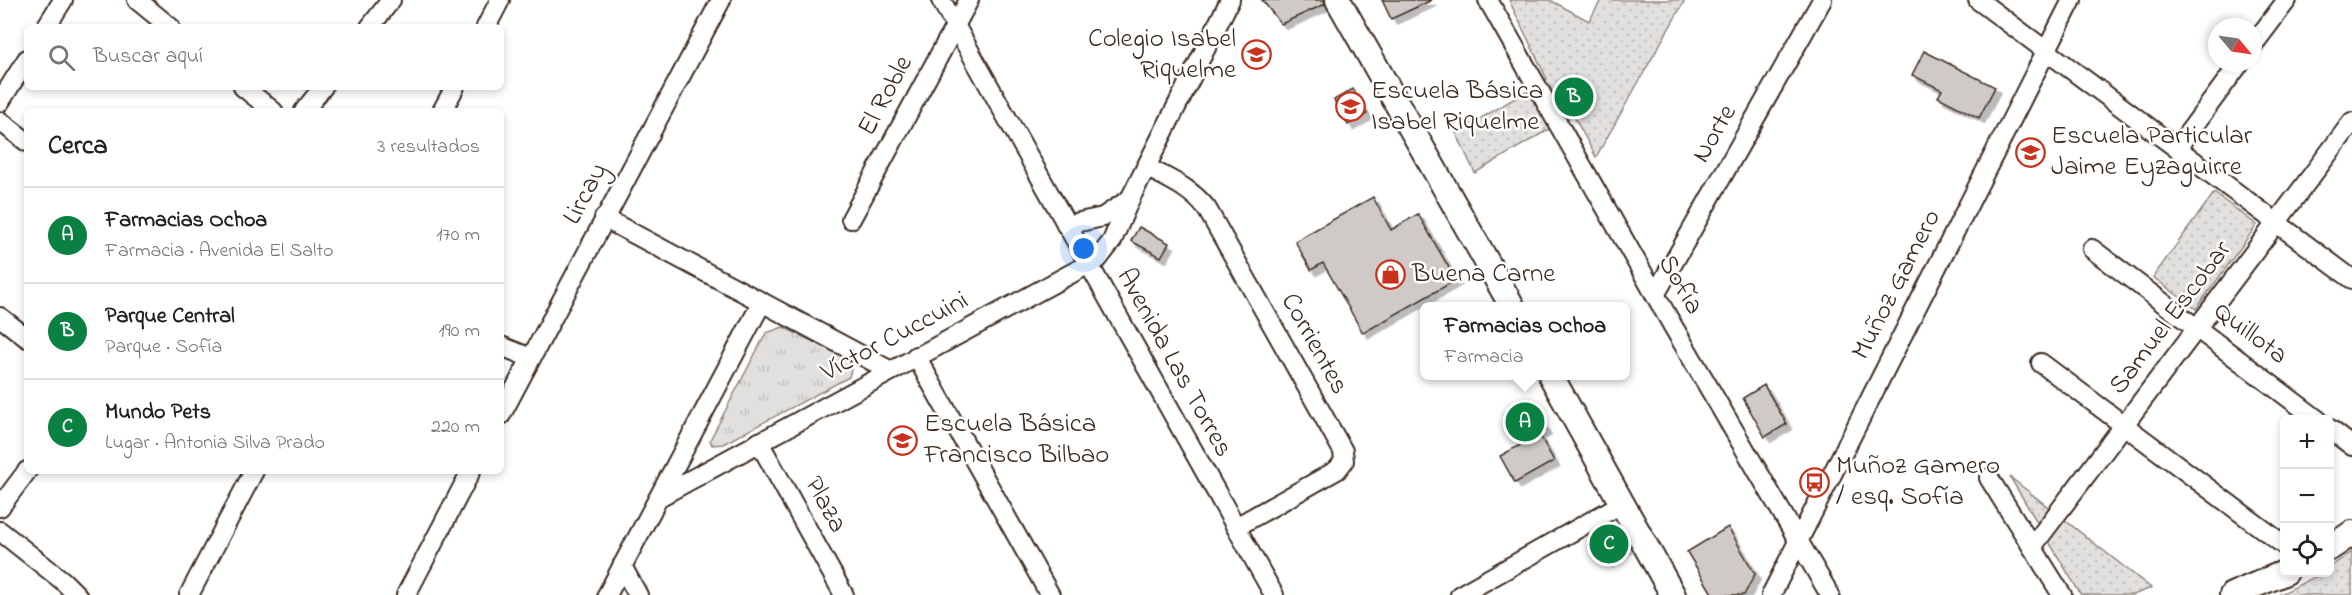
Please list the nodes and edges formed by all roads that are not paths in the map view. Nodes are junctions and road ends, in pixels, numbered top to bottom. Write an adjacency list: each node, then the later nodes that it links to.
1 (63, 0): 15 (street)
2 (137, 0): 16 (street)
3 (500, 0): 18 (street)
4 (721, 0): 37 (street, Lircay)
5 (941, 0): 19 (street, Avenida Las Torres)
6 (969, 0): 19 (street, El Roble)
7 (1230, 0): 35 (street, Víctor Cuccuini)
8 (1338, 0): 46 (main road)
9 (1488, 0): 44 (street, Sofía)
10 (1822, 0): 44 (street, Norte)
11 (1978, 0): 21 (street)
12 (2072, 0): 21 (street, Muñoz Gamero)
13 (2287, 0): 20 (street)
14 (382, 3): 17 (street)
15 (48, 24)
16 (166, 24)
17 (372, 24)
18 (488, 24)
19 (955, 24): 38 (street, El Roble); 40 (street, Avenida Las Torres)
20 (2262, 33)
21 (2046, 50): 34 (street); 72 (street, Muñoz Gamero)
22 (24, 64): 27 (street)
23 (2233, 72): 34 (street)
24 (247, 90): 28 (street)
25 (321, 90): 29 (street)
26 (453, 90): 30 (street)
27 (0, 102)
28 (269, 108)
29 (306, 108)
30 (444, 108)
31 (0, 121): 33 (street)
32 (2352, 122): 39 (street, Samuel Escobar)
33 (24, 140)
34 (2177, 148): 39 (street)
35 (1146, 167): 36 (street, Víctor Cuccuini); 69 (street, Corrientes)
36 (1130, 199): 40 (street, Víctor Cuccuini); 42 (street, Víctor Cuccuini)
37 (604, 218): 45 (street); 52 (street, Lircay)
38 (850, 219)
39 (2276, 223): 43 (street); 48 (street, Samuel Escobar)
40 (1066, 225): 42 (street, Avenida Las Torres)
41 (2092, 249): 48 (street, Quillota)
42 (1088, 265): 51 (street, Víctor Cuccuini); 69 (street, Avenida Las Torres)
43 (2352, 279)
44 (1655, 295): 72 (street, Sofía)
45 (762, 302): 54 (street); 66 (street)
46 (1510, 302)
47 (0, 317): 49 (street)
48 (2197, 328): 57 (street, Quillota); 58 (street, Samuel Escobar)
49 (24, 336)
50 (504, 347): 52 (street)
51 (916, 356): 54 (street, Víctor Cuccuini); 84 (street)
52 (531, 358): 56 (street, Lircay)
53 (2041, 363): 58 (street)
54 (890, 370): 60 (street, Víctor Cuccuini)
55 (1554, 380): 67 (main road)
56 (504, 409)
57 (2311, 415)
58 (2124, 425): 73 (street); 75 (street, Samuel Escobar)
59 (2334, 432): 61 (street)
60 (759, 442): 66 (street, Víctor Cuccuini); 83 (street, Plaza)
61 (2352, 446)
62 (25, 474): 68 (street)
63 (252, 474): 79 (street)
64 (469, 474): 80 (street)
65 (1989, 478): 75 (street)
66 (659, 497): 76 (street)
67 (1623, 503): 86 (street); 87 (main road)
68 (0, 507)
69 (1236, 527): 85 (street, Avenida Las Torres)
70 (0, 531): 78 (street)
71 (2352, 533): 74 (main road)
72 (1798, 542): 88 (street, Muñoz Gamero); 89 (street, Sofía)
73 (2280, 542)
74 (2334, 545)
75 (2032, 547): 90 (street)
76 (622, 566): 81 (street); 82 (street)
77 (2280, 575): 91 (main road)
78 (76, 595)
79 (189, 595)
80 (406, 595)
81 (607, 595)
82 (639, 595)
83 (844, 595)
84 (1050, 595)
85 (1274, 595)
86 (1460, 595)
87 (1673, 595)
88 (1771, 595)
89 (1830, 595)
90 (2062, 595)
91 (2232, 595)

